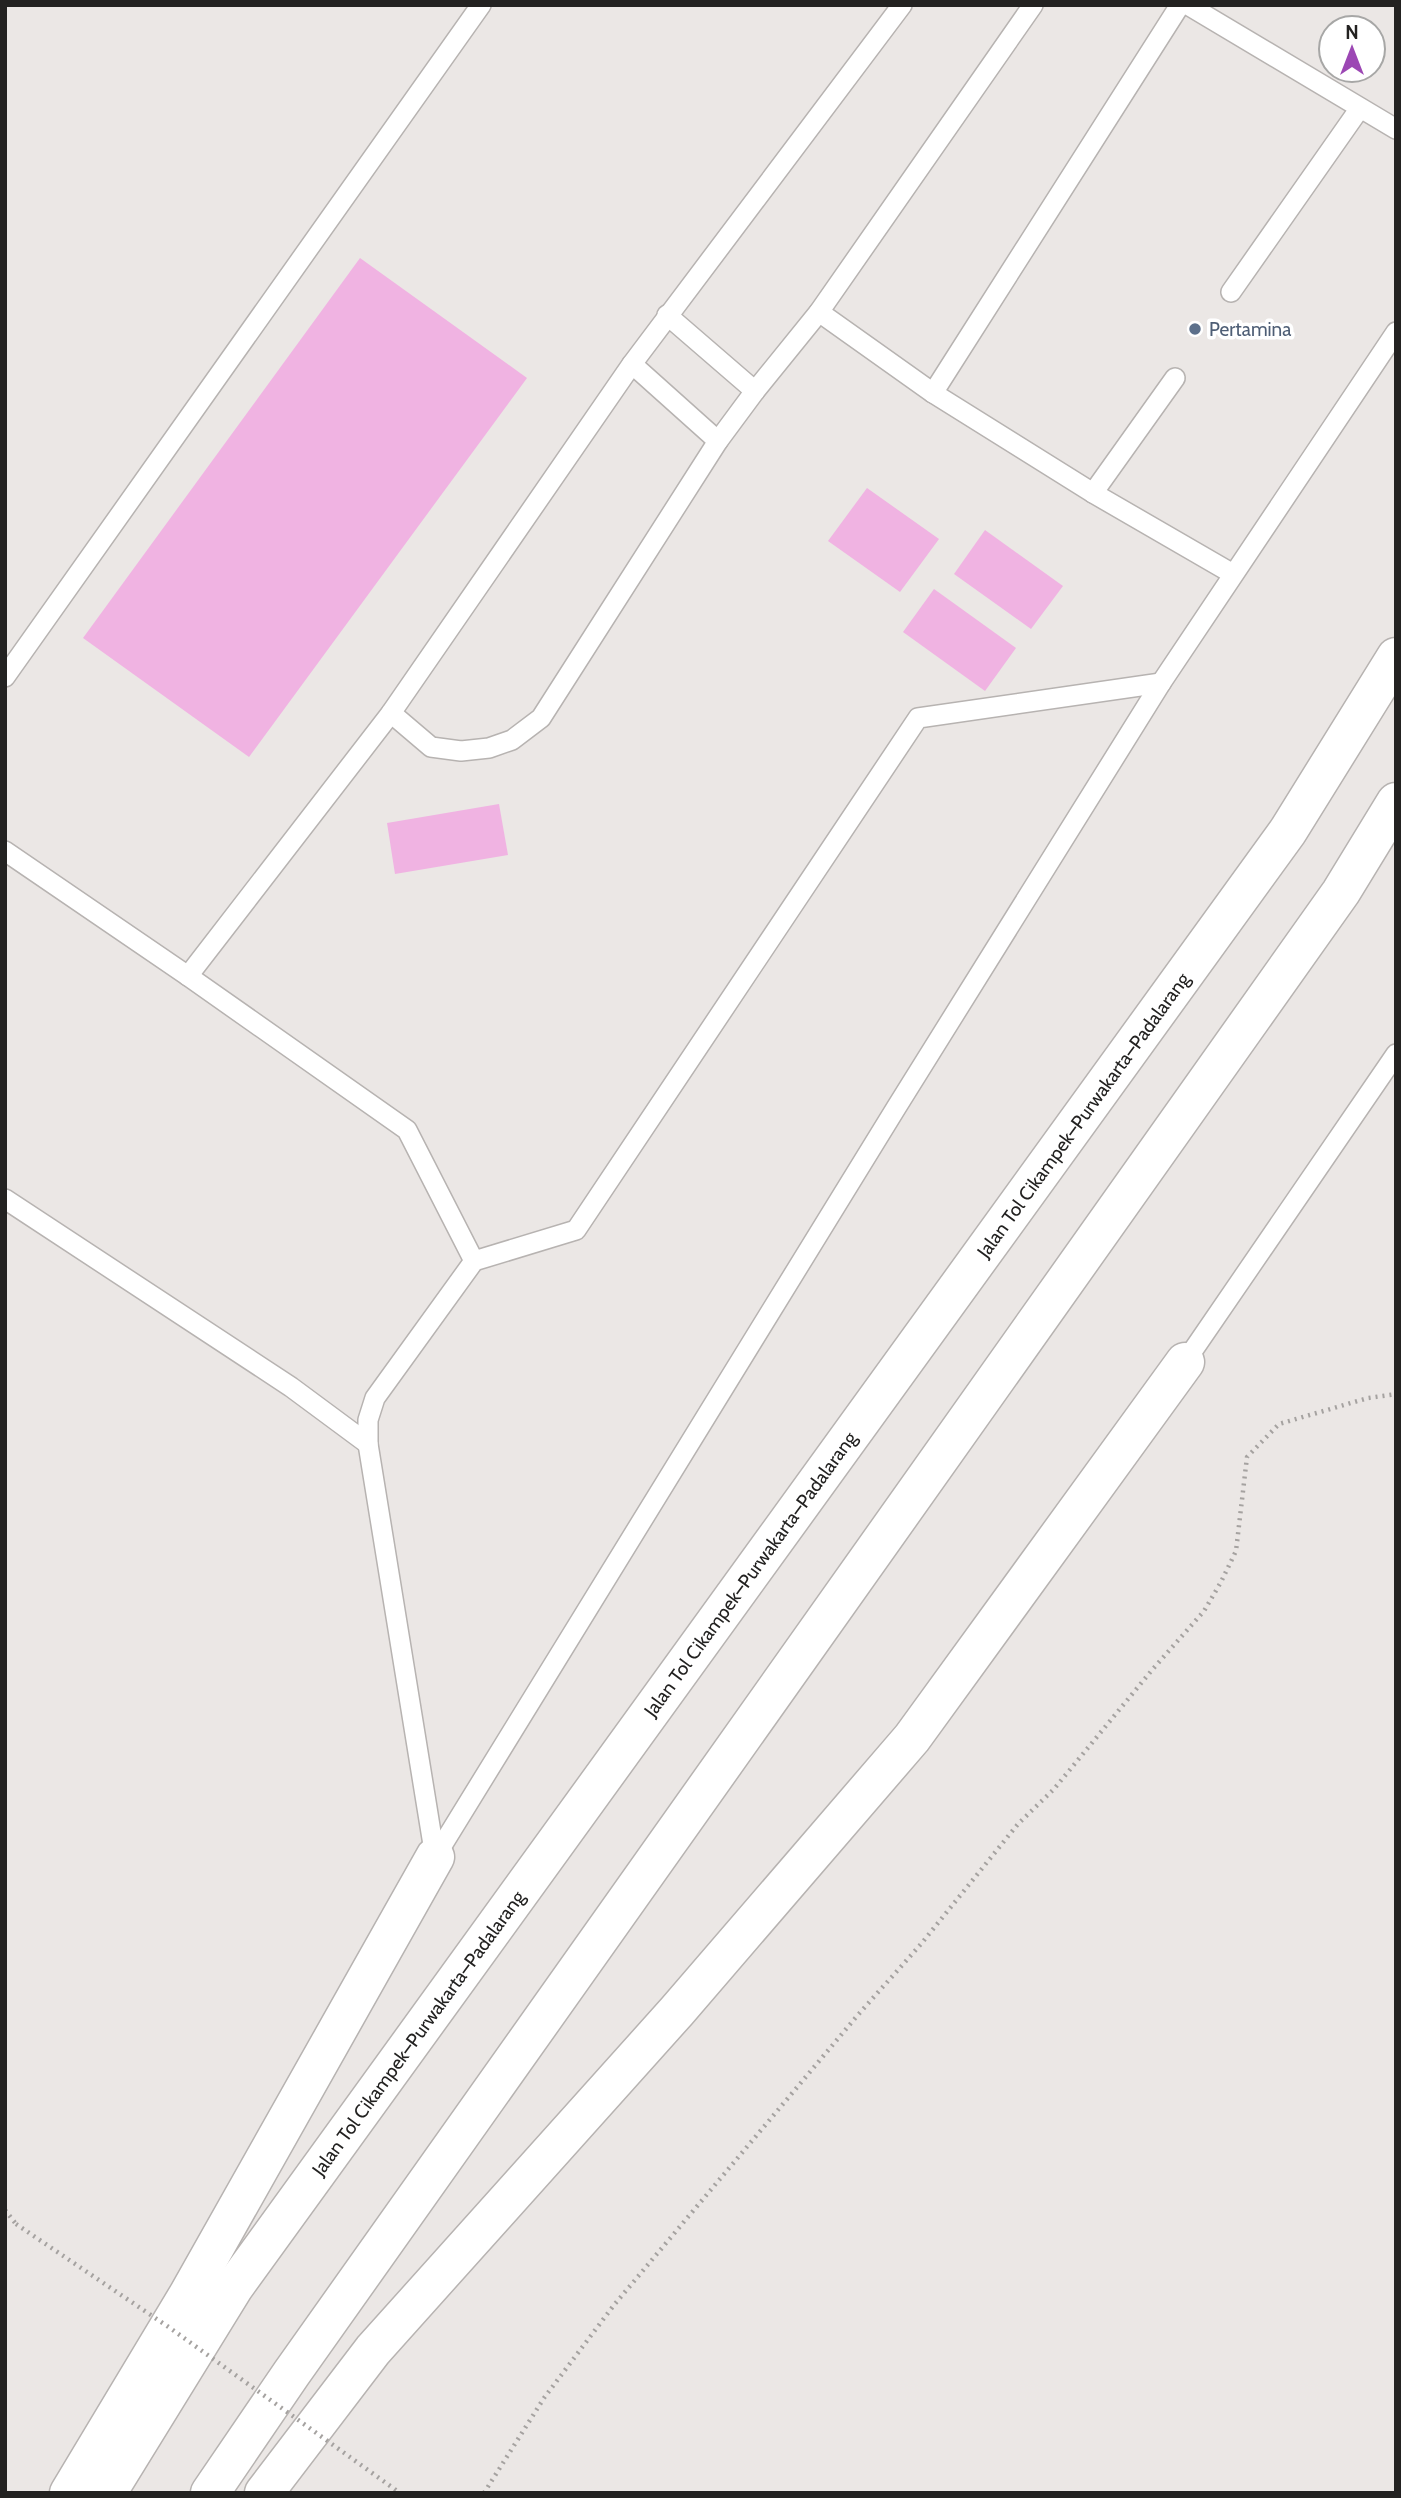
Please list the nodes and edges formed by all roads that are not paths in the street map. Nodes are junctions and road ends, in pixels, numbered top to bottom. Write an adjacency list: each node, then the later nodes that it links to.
1 (481, 5): 20 (lane)
2 (902, 5): 10 (lane)
3 (1033, 5): 9 (lane)
4 (1180, 5): 15 (lane)
5 (1188, 5): 6 (lane)
6 (1360, 108): 7 (lane); 8 (lane)
7 (1396, 129)
8 (1231, 292)
9 (819, 312): 14 (lane); 15 (lane)
10 (667, 315): 12 (lane); 14 (lane)
11 (1396, 332): 18 (lane)
12 (632, 364): 16 (lane); 22 (lane)
13 (1175, 378): 17 (lane)
14 (755, 391): 16 (lane)
15 (933, 393): 17 (lane)
16 (718, 441): 22 (lane)
17 (1093, 493): 18 (lane)
18 (1233, 574): 21 (lane)
19 (1396, 657): 33 (highway, Jalan Tol Cikampek–Purwakarta–Padalarang)
20 (5, 677)
21 (1161, 683): 28 (lane); 31 (lane)
22 (391, 713): 25 (lane)
23 (1396, 802): 34 (highway)
24 (5, 851): 25 (lane)
25 (188, 976): 28 (lane)
26 (1396, 1054): 29 (lane)
27 (5, 1199): 30 (lane)
28 (474, 1261): 30 (lane)
29 (1185, 1362): 35 (highway)
30 (368, 1444): 31 (lane)
31 (435, 1857): 32 (highway)
32 (69, 2493)
33 (107, 2493)
34 (210, 2493)
35 (264, 2493)

